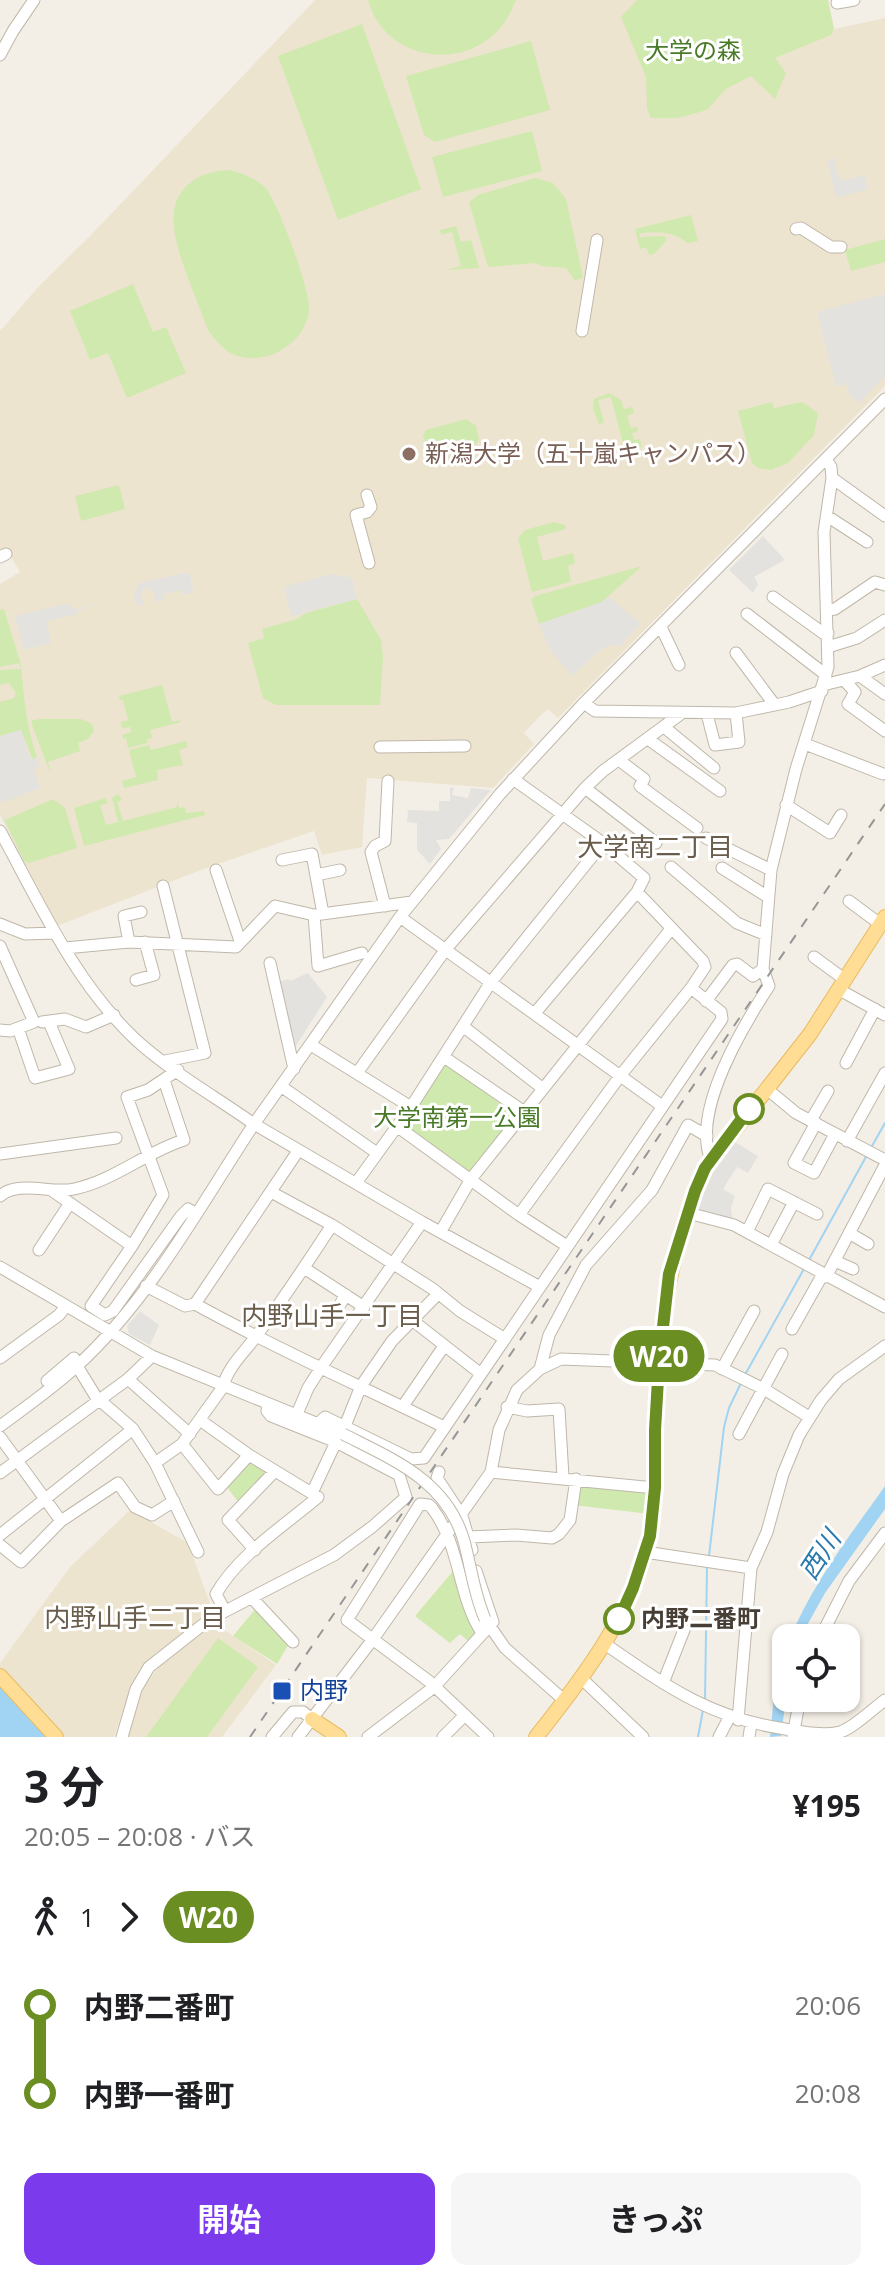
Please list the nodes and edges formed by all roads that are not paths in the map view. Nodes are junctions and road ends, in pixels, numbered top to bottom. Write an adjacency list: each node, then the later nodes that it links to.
1 (34, 0): 4 (street)
2 (854, 0): 3 (street)
3 (837, 3)
4 (0, 55)
5 (796, 229): 7 (street)
6 (597, 240): 8 (street)
7 (841, 247)
8 (582, 331)
9 (885, 399): 10 (street)
10 (826, 459): 11 (street); 22 (street)
11 (832, 478): 13 (street); 14 (street)
12 (367, 495): 16 (street)
13 (827, 516): 15 (street); 19 (street)
14 (885, 516)
15 (867, 542)
16 (369, 563)
17 (885, 585): 19 (street)
18 (773, 597): 23 (street)
19 (828, 610): 23 (street)
20 (747, 614): 30 (street)
21 (885, 620): 24 (street)
22 (661, 627): 26 (street); 32 (street)
23 (828, 633): 24 (street)
24 (828, 647): 30 (street)
25 (736, 653): 33 (street)
26 (679, 665)
27 (885, 665): 28 (street)
28 (860, 676): 29 (street); 31 (street)
29 (844, 680): 30 (street); 38 (street)
30 (824, 684): 33 (street); 40 (street)
31 (885, 694)
32 (584, 703): 34 (street); 46 (street)
33 (774, 704): 35 (street)
34 (682, 713): 36 (street); 37 (street)
35 (736, 713): 36 (street); 36 (street)
36 (707, 714)
37 (664, 727): 39 (street); 44 (street)
38 (885, 731)
39 (648, 739): 43 (street); 49 (street)
40 (805, 744): 45 (street); 50 (street)
41 (465, 746): 42 (street)
42 (380, 747)
43 (619, 760): 48 (street); 53 (street)
44 (714, 768)
45 (883, 774)
46 (513, 779): 51 (street); 69 (street)
47 (388, 781): 70 (street)
48 (585, 788): 51 (street); 57 (street)
49 (720, 791)
50 (786, 805): 52 (street); 63 (street)
51 (563, 813): 56 (street); 85 (street)
52 (841, 815)
53 (697, 828)
54 (0, 831): 77 (street)
55 (706, 838): 63 (street)
56 (603, 843): 66 (street); 91 (street)
57 (656, 843)
58 (282, 860): 64 (street)
59 (671, 867): 78 (street)
60 (722, 868): 67 (street)
61 (216, 870): 79 (street)
62 (340, 870): 64 (street)
63 (771, 870): 67 (street)
64 (316, 875): 72 (street)
65 (163, 886): 82 (street)
66 (637, 892): 76 (street); 96 (street)
67 (768, 897): 78 (street)
68 (849, 901): 74 (street)
69 (412, 902): 70 (street); 73 (street)
70 (385, 906): 72 (street)
71 (141, 912): 80 (street)
72 (318, 915): 79 (street); 86 (street)
73 (400, 917): 85 (street); 103 (street)
74 (882, 920): 92 (main road)
75 (0, 924): 77 (street)
76 (671, 929): 93 (street); 104 (street)
77 (54, 933): 84 (street)
78 (766, 935): 89 (street)
79 (240, 941): 82 (street)
80 (129, 942): 81 (street); 84 (street)
81 (145, 942): 82 (street); 90 (street)
82 (179, 944): 106 (street)
83 (0, 946): 98 (street)
84 (65, 948): 97 (street)
85 (446, 949): 91 (street); 110 (street)
86 (362, 953)
87 (814, 957): 92 (street)
88 (270, 963): 108 (street)
89 (763, 969): 94 (street); 125 (street)
90 (136, 980)
91 (491, 982): 96 (street); 100 (street)
92 (841, 984): 95 (street); 116 (main road)
93 (691, 988): 94 (street); 112 (street)
94 (706, 1001): 118 (street)
95 (880, 1012): 107 (street)
96 (535, 1013): 104 (street)
97 (114, 1015): 99 (street); 106 (street)
98 (34, 1022): 99 (street); 101 (street)
99 (49, 1022): 101 (street)
100 (464, 1027): 105 (street); 115 (street)
101 (18, 1028): 102 (street)
102 (0, 1030)
103 (311, 1045): 108 (street); 110 (street)
104 (578, 1045): 112 (street); 115 (street)
105 (444, 1057): 119 (street); 120 (street)
106 (165, 1061): 109 (street)
107 (846, 1063)
108 (294, 1069): 114 (street)
109 (178, 1070): 113 (street); 122 (street)
110 (357, 1073): 119 (street)
111 (885, 1073): 127 (street)
112 (620, 1076): 118 (street); 144 (street)
113 (164, 1080): 131 (street); 131 (street)
114 (282, 1087): 122 (street); 130 (street)
115 (542, 1088): 120 (street)
116 (767, 1089): 121 (street); 132 (main road)
117 (828, 1091): 121 (street)
118 (662, 1106): 153 (street)
119 (411, 1107): 123 (street)
120 (523, 1111): 134 (street)
121 (814, 1122): 124 (street); 124 (street)
122 (254, 1124): 129 (street); 141 (street)
123 (398, 1127): 130 (street); 134 (street)
124 (835, 1134): 127 (street)
125 (707, 1136): 132 (street); 184 (street)
126 (116, 1138): 128 (street)
127 (847, 1141): 133 (street)
128 (1, 1151)
129 (298, 1151): 135 (street); 137 (street)
130 (377, 1153): 135 (street)
131 (148, 1154): 136 (street); 152 (street)
132 (711, 1160): 142 (main road)
133 (885, 1163): 149 (street)
134 (471, 1179): 144 (street); 147 (street)
135 (356, 1183): 145 (street)
136 (50, 1190): 138 (street); 140 (street)
137 (271, 1192): 146 (street); 165 (street)
138 (0, 1196)
139 (794, 1202): 143 (street); 148 (street); 151 (street)
140 (70, 1203): 152 (street); 154 (street)
141 (195, 1213): 152 (street); 161 (street)
142 (688, 1213): 148 (street); 182 (main road)
143 (817, 1214)
144 (519, 1215): 153 (street)
145 (422, 1222): 147 (street); 156 (street)
146 (332, 1225): 156 (street); 158 (street)
147 (441, 1231): 162 (street)
148 (747, 1232): 151 (street)
149 (849, 1233): 150 (street); 155 (street)
150 (868, 1244)
151 (771, 1245): 160 (street)
152 (132, 1246)
153 (567, 1246): 162 (street)
154 (39, 1250)
155 (835, 1261): 159 (street); 160 (street)
156 (393, 1265): 163 (street); 168 (street)
157 (0, 1267): 167 (street)
158 (304, 1268): 164 (street); 174 (street)
159 (853, 1269)
160 (824, 1276): 166 (street); 172 (street)
161 (146, 1286): 165 (street); 173 (street)
162 (540, 1287): 175 (street)
163 (438, 1294): 171 (street); 175 (street)
164 (346, 1295): 168 (street); 170 (street)
165 (195, 1304): 174 (street)
166 (884, 1304)
167 (66, 1306): 173 (street); 180 (street)
168 (364, 1307): 183 (street)
169 (754, 1311): 185 (street)
170 (332, 1317)
171 (412, 1320): 176 (street); 188 (street)
172 (792, 1329)
173 (108, 1333): 179 (street); 181 (street)
174 (255, 1338): 183 (street); 189 (street)
175 (505, 1339): 186 (street)
176 (444, 1346): 186 (street); 193 (street)
177 (885, 1346): 197 (street)
178 (782, 1354): 190 (street)
179 (152, 1356): 187 (street); 189 (street)
180 (0, 1358)
181 (75, 1362): 191 (street); 196 (street); 199 (street)
182 (659, 1362): 184 (street); 185 (street); 215 (main road)
183 (322, 1366): 188 (street); 195 (street)
184 (540, 1369): 194 (street)
185 (722, 1369): 190 (street)
186 (481, 1374): 200 (street)
187 (128, 1379): 191 (street); 205 (street)
188 (361, 1386): 193 (street); 202 (street)
189 (223, 1387): 192 (street); 198 (street)
190 (764, 1389): 197 (street); 203 (street)
191 (100, 1401): 201 (street); 207 (street)
192 (268, 1404): 195 (street); 202 (street)
193 (403, 1406): 200 (street)
194 (507, 1407): 211 (street); 213 (street)
195 (297, 1414): 202 (street)
196 (0, 1417)
197 (809, 1417): 229 (street)
198 (200, 1420): 205 (street); 206 (street)
199 (0, 1426)
200 (444, 1427): 202 (street)
201 (133, 1429): 208 (street); 217 (street)
202 (342, 1434): 216 (street); 230 (street); 233 (street, bridge)
203 (739, 1434)
204 (1, 1439): 207 (street)
205 (186, 1439): 206 (street); 208 (street)
206 (249, 1455): 209 (street)
207 (17, 1459): 212 (street); 217 (street)
208 (155, 1463): 218 (street)
209 (275, 1471): 216 (street); 226 (street)
210 (439, 1472): 219 (street)
211 (491, 1472): 213 (street); 219 (street)
212 (0, 1473)
213 (563, 1477): 214 (street)
214 (576, 1479): 215 (street); 224 (street)
215 (655, 1488): 228 (main road)
216 (312, 1493): 226 (street)
217 (45, 1498): 220 (street); 223 (street)
218 (174, 1501): 220 (street); 227 (street)
219 (462, 1516): 222 (street); 224 (street)
220 (61, 1521): 225 (street)
221 (885, 1533): 232 (street)
222 (449, 1534): 233 (street); 235 (street); 235 (street)
223 (0, 1535)
224 (468, 1537): 233 (street)
225 (0, 1545)
226 (255, 1550): 231 (street)
227 (198, 1552)
228 (645, 1552): 229 (street); 237 (main road)
229 (751, 1568): 246 (street)
230 (252, 1598): 231 (street); 236 (street)
231 (225, 1611): 252 (street)
232 (827, 1624)
233 (485, 1626): 241 (street); 243 (street)
234 (684, 1630): 240 (street)
235 (373, 1639): 241 (street); 247 (street)
236 (293, 1642)
237 (605, 1644): 239 (main road); 240 (street)
238 (0, 1676): 251 (main road)
239 (581, 1678): 243 (main road); 260 (street)
240 (663, 1683): 246 (street)
241 (434, 1687): 245 (street); 256 (street)
242 (885, 1700): 250 (street)
243 (565, 1701): 259 (main road)
244 (797, 1712): 249 (street)
245 (465, 1715): 257 (street); 258 (street)
246 (734, 1718): 248 (street); 261 (street)
247 (312, 1719): 253 (street); 254 (street); 255 (main road)
248 (751, 1724): 249 (street); 262 (street)
249 (792, 1732): 250 (street)
250 (845, 1735)
251 (56, 1737)
252 (122, 1737)
253 (272, 1737)
254 (298, 1737)
255 (339, 1737)
256 (368, 1737)
257 (443, 1737)
258 (488, 1737)
259 (536, 1737)
260 (643, 1737)
261 (719, 1737)
262 (749, 1737)

